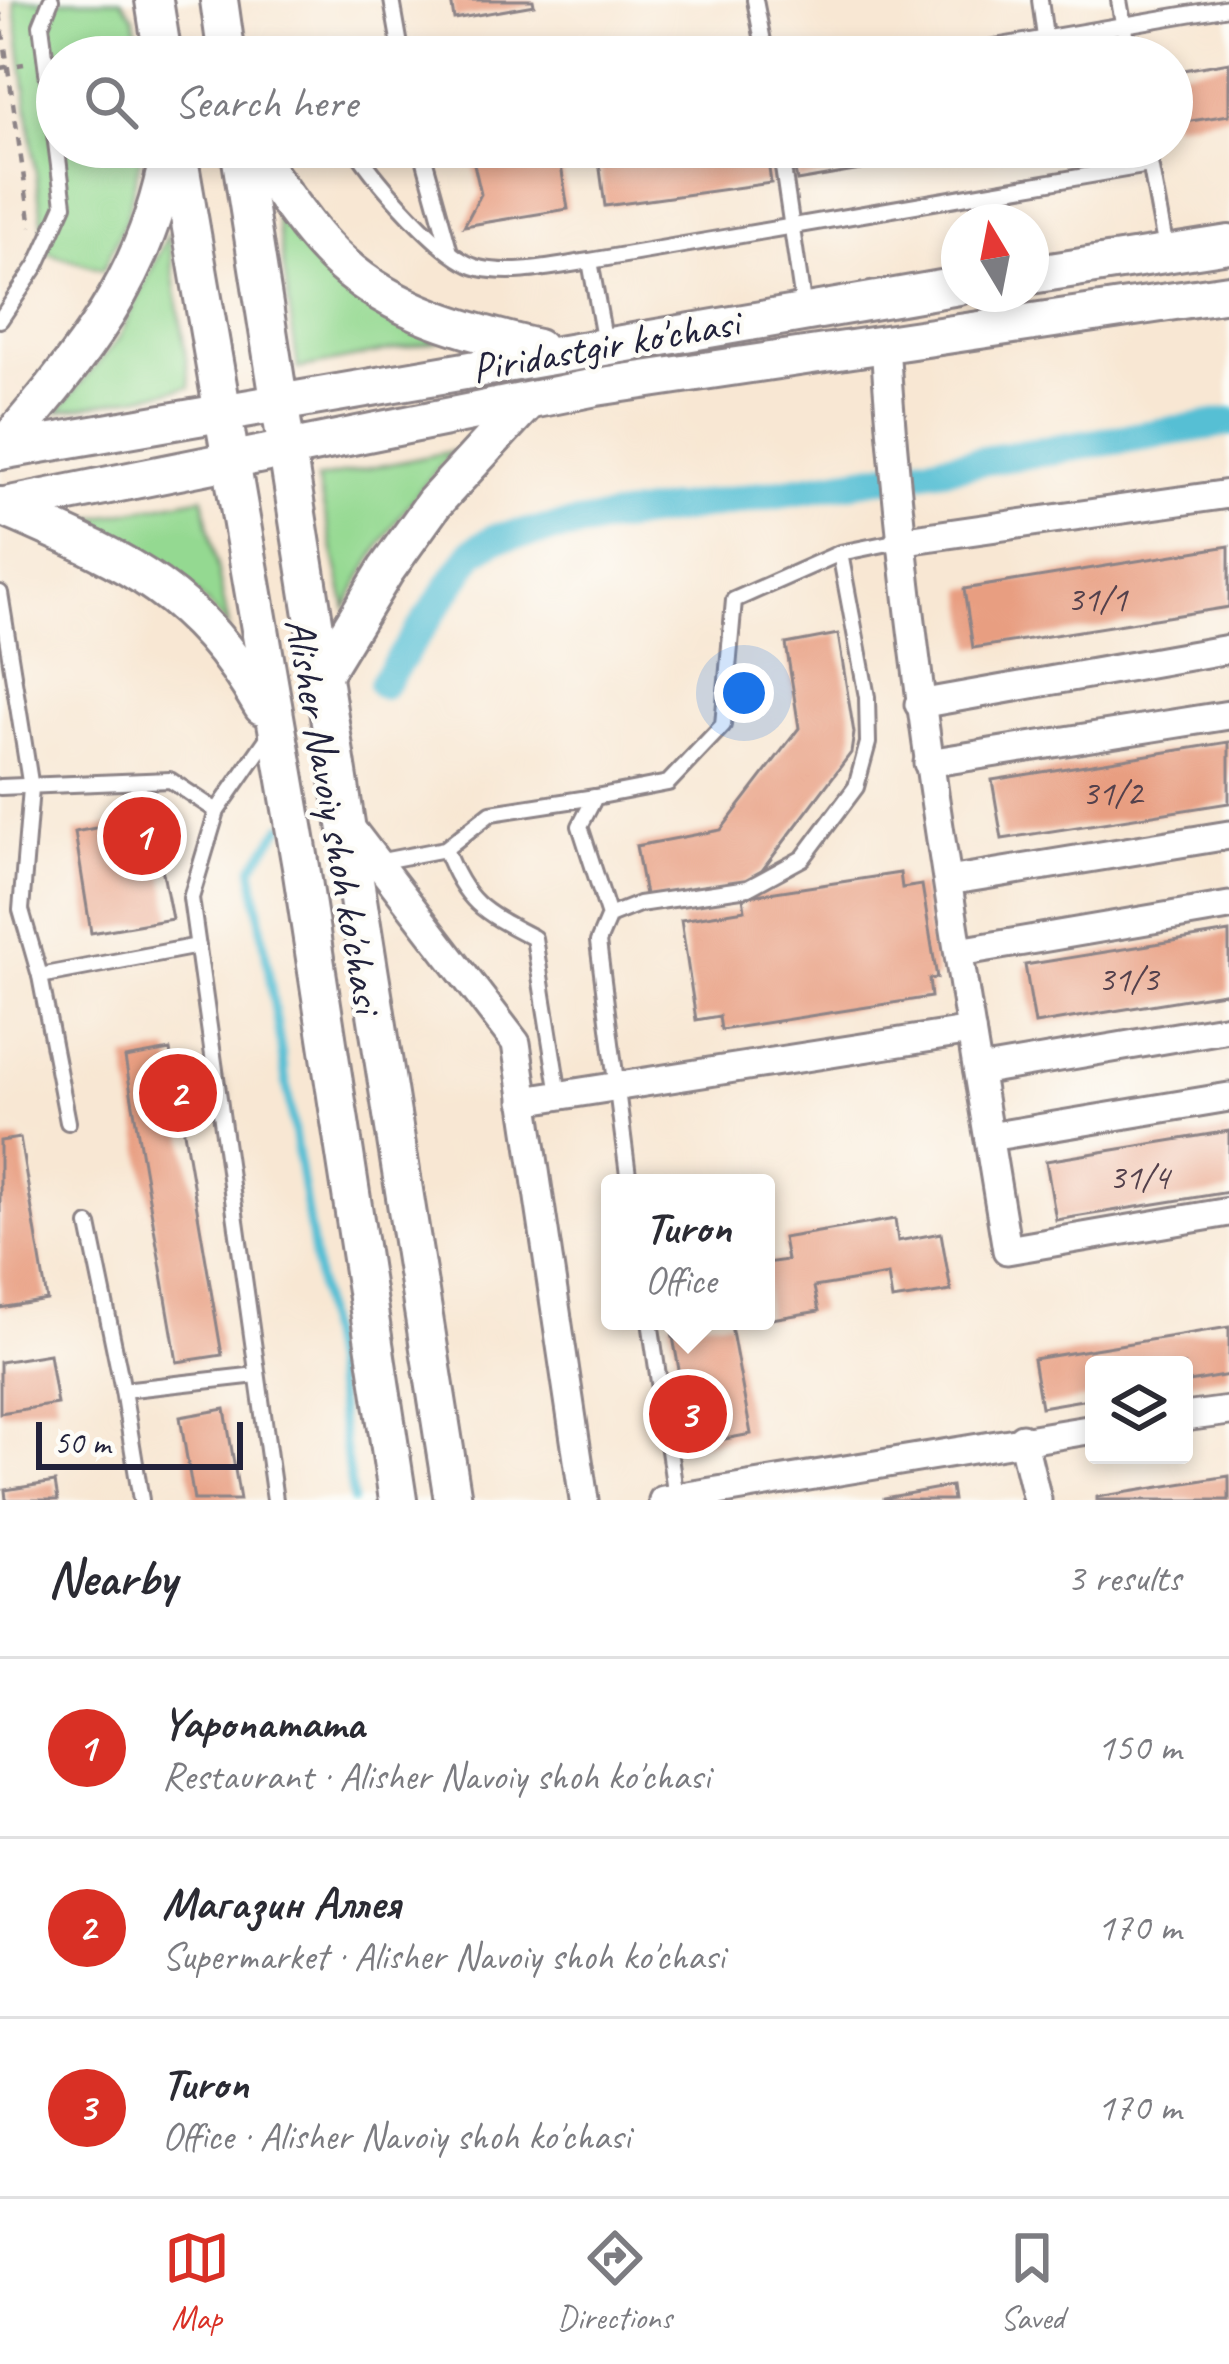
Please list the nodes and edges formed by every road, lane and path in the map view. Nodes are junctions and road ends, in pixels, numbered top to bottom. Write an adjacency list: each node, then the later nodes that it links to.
1 (52, 0): 12 (lane)
2 (137, 0): 11 (street)
3 (219, 0): 13 (main road)
4 (392, 0): 14 (lane)
5 (755, 0): 15 (lane)
6 (1040, 0): 16 (lane)
7 (1119, 0): 10 (lane)
8 (1229, 7): 10 (lane)
9 (0, 13): 20 (path)
10 (1123, 22): 17 (lane); 18 (lane)
11 (159, 29)
12 (41, 36)
13 (224, 36)
14 (398, 36)
15 (762, 36)
16 (1045, 36)
17 (1050, 36)
18 (1125, 36)
19 (36, 62): 20 (path)
20 (4, 68): 36 (path)
21 (59, 168): 36 (lane)
22 (169, 168): 48 (main road)
23 (178, 168): 47 (main road, Alisher Navoiy shoh ko'chasi)
24 (242, 168): 45 (main road, Alisher Navoiy shoh ko'chasi)
25 (266, 168): 44 (main road)
26 (373, 168): 34 (lane)
27 (427, 168): 34 (lane)
28 (783, 168): 31 (lane)
29 (1132, 168): 31 (lane)
30 (1150, 168): 33 (lane)
31 (792, 228): 35 (lane); 40 (lane)
32 (1229, 244): 33 (main road)
33 (1167, 254): 37 (main road)
34 (451, 255): 35 (lane)
35 (590, 261): 42 (lane)
36 (37, 265): 41 (lane)
37 (1049, 272)
38 (941, 289): 40 (main road, Piridastgir ko'chasi)
39 (1229, 293): 43 (main road, Piridastgir ko'chasi)
40 (805, 310): 42 (main road, Piridastgir ko'chasi)
41 (0, 320)
42 (605, 344): 44 (main road, Piridastgir ko'chasi)
43 (884, 344): 46 (main road, Piridastgir ko'chasi); 53 (street)
44 (552, 352): 45 (main road, Piridastgir ko'chasi)
45 (275, 400): 47 (main road, Piridastgir ko'chasi); 49 (main road, Alisher Navoiy shoh ko'chasi)
46 (526, 403): 49 (main road, Piridastgir ko'chasi); 57 (main road)
47 (221, 410): 48 (main road, Piridastgir ko'chasi); 50 (main road, Alisher Navoiy shoh ko'chasi)
48 (0, 451)
49 (284, 451): 50 (main road, Piridastgir ko'chasi); 57 (main road, Alisher Navoiy shoh ko'chasi)
50 (232, 462): 52 (main road, Piridastgir ko'chasi); 60 (main road, Alisher Navoiy shoh ko'chasi)
51 (1229, 494): 53 (street)
52 (0, 506): 60 (main road)
53 (899, 541): 54 (lane); 58 (street)
54 (840, 553): 64 (lane); 72 (lane)
55 (0, 593): 63 (lane)
56 (1229, 650): 58 (street)
57 (322, 676): 66 (main road, Alisher Navoiy shoh ko'chasi)
58 (920, 704): 61 (street)
59 (1229, 715): 61 (street)
60 (274, 728): 65 (lane); 98 (main road, Alisher Navoiy shoh ko'chasi)
61 (928, 763): 70 (street)
62 (0, 788): 63 (lane)
63 (31, 788): 65 (lane); 75 (lane)
64 (595, 797): 68 (lane); 72 (lane)
65 (217, 811): 73 (lane)
66 (345, 821): 69 (street); 99 (main road, Alisher Navoiy shoh ko'chasi)
67 (1229, 835): 70 (street)
68 (446, 849): 69 (lane); 80 (lane)
69 (377, 862): 82 (street)
70 (948, 881): 74 (street)
71 (1229, 906): 74 (street)
72 (609, 916): 79 (lane)
73 (197, 946): 75 (lane); 89 (lane)
74 (959, 952): 77 (street)
75 (40, 976): 83 (lane)
76 (1229, 1028): 78 (street)
77 (971, 1031): 78 (street); 79 (street)
78 (978, 1071): 84 (street)
79 (615, 1087): 80 (street); 85 (lane)
80 (559, 1096): 82 (street)
81 (1229, 1097): 84 (street)
82 (524, 1101): 100 (street)
83 (68, 1122)
84 (988, 1137): 86 (street)
85 (628, 1174)
86 (1229, 1212)
87 (89, 1225): 90 (lane)
88 (651, 1330): 95 (lane)
89 (257, 1375): 90 (lane); 97 (lane)
90 (123, 1390): 96 (lane)
91 (1229, 1411): 92 (street)
92 (1193, 1416)
93 (1085, 1430): 94 (street)
94 (1022, 1438): 95 (street); 101 (street)
95 (670, 1499)
96 (142, 1500)
97 (274, 1500)
98 (398, 1500)
99 (453, 1500)
100 (584, 1500)
101 (1036, 1500)

